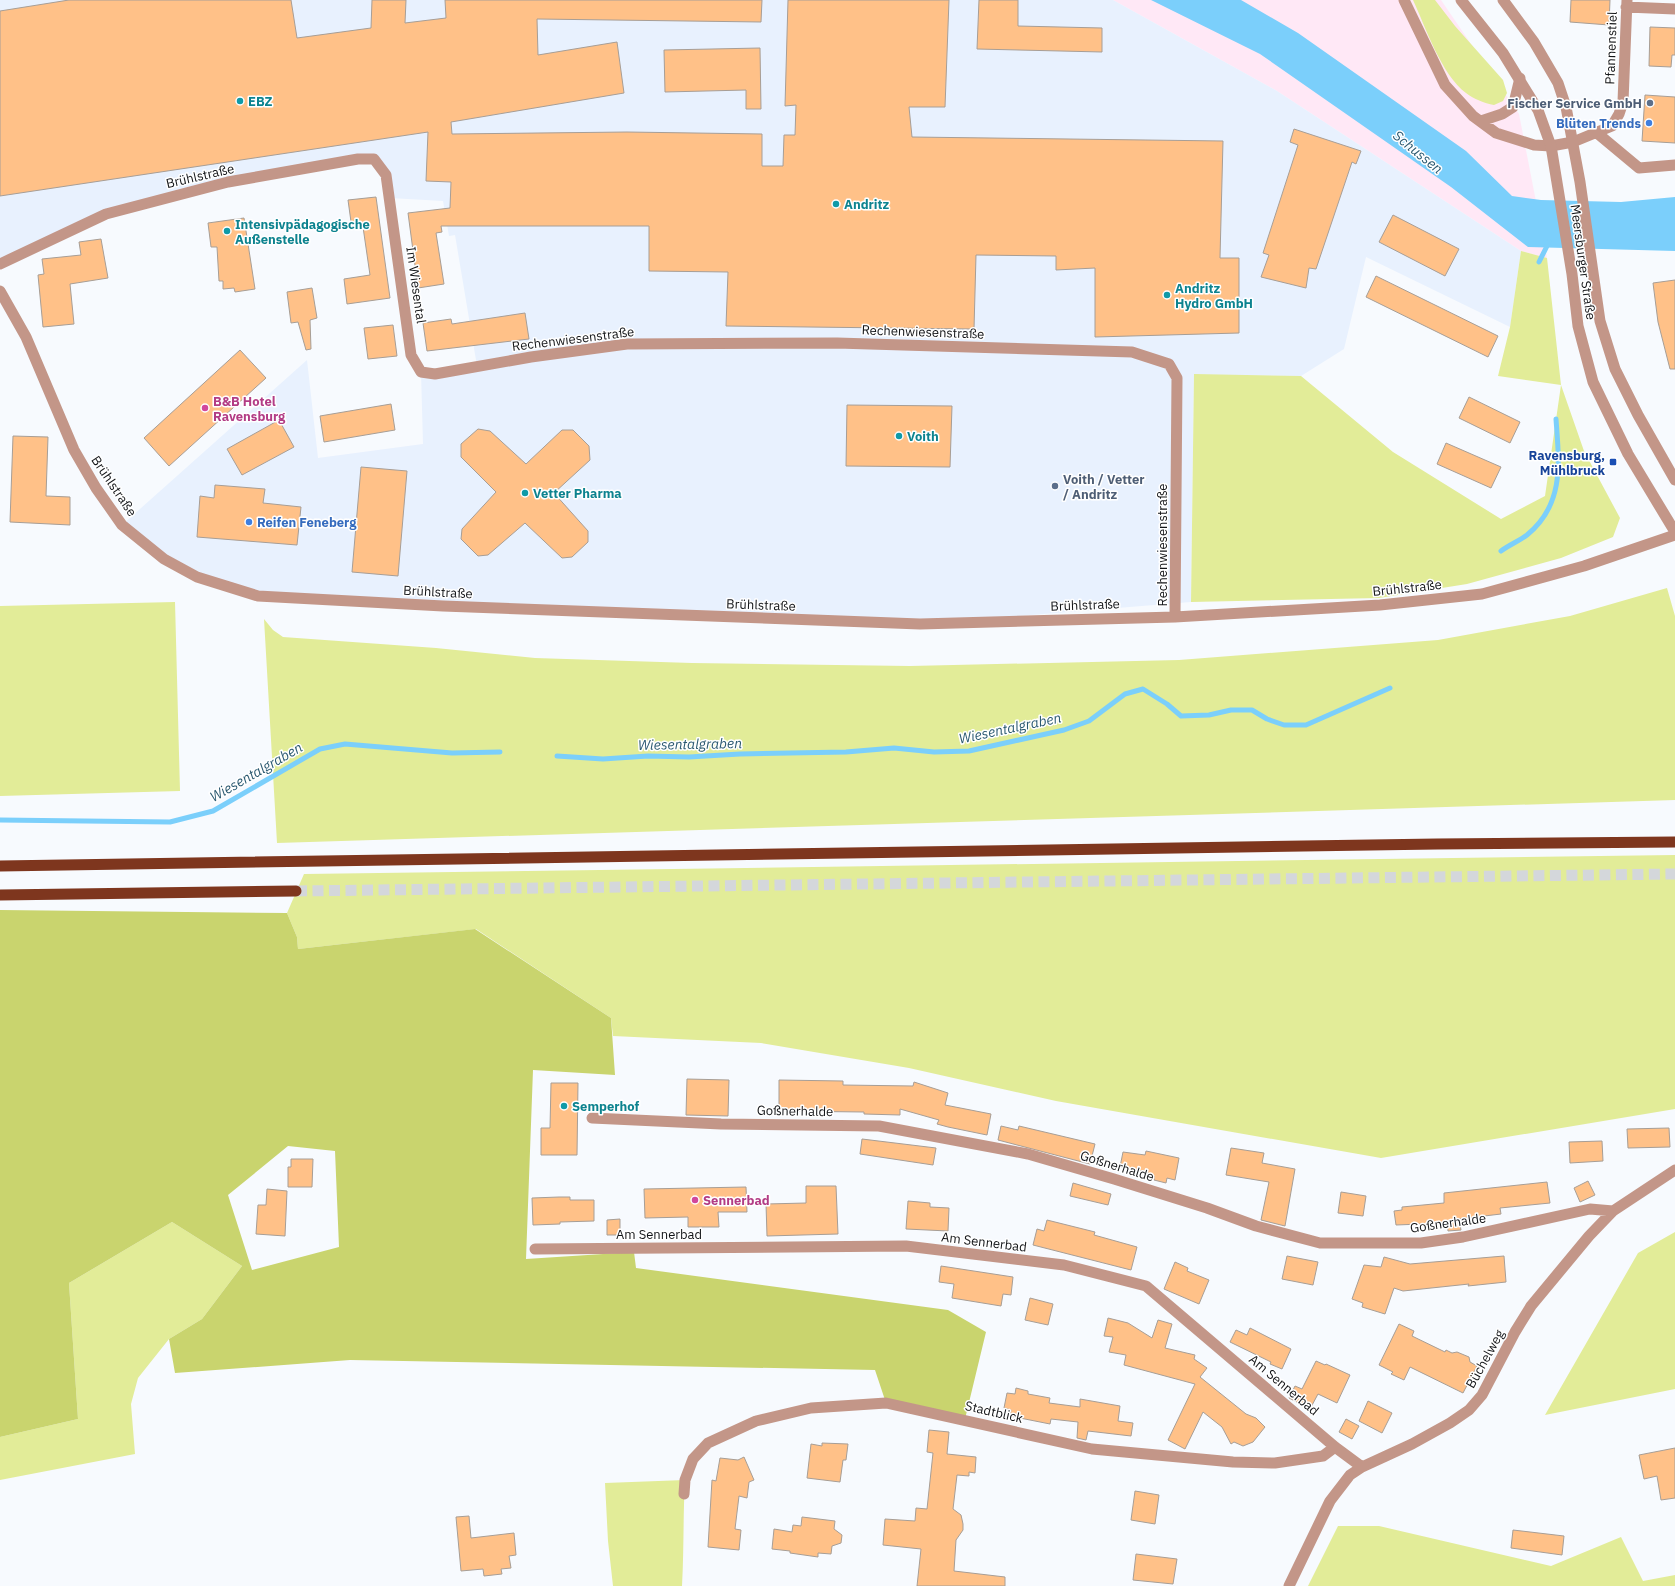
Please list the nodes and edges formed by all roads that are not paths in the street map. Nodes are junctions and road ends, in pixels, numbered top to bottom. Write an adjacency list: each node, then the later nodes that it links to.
1 (1404, 0): 7 (street, Pfannenstiel)
2 (1461, 0): 6 (street, Meersburger Straße)
3 (1503, 0): 9 (street, Meersburger Straße)
4 (1626, 4): 5 (street); 8 (street, Pfannenstiel)
5 (1675, 9)
6 (1520, 78): 7 (street); 10 (street, Meersburger Straße)
7 (1481, 121): 10 (street, Pfannenstiel)
8 (1597, 133): 9 (street, Pfannenstiel); 11 (street)
9 (1573, 142): 10 (street, Pfannenstiel); 16 (street, Meersburger Straße)
10 (1551, 146): 17 (street, Meersburger Straße)
11 (1675, 165)
12 (390, 198): 13 (street, Brühlstraße); 15 (street, Im Wiesental)
13 (0, 264)
14 (0, 291): 18 (street, Brühlstraße)
15 (421, 372): 18 (street, Rechenwiesenstraße)
16 (1675, 480)
17 (1675, 533): 18 (street, Brühlstraße)
18 (1175, 617)
19 (1675, 842): 20 (highway)
20 (0, 866)
21 (296, 891): 22 (highway)
22 (0, 895)
23 (592, 1118): 25 (street, Goßnerhalde)
24 (1675, 1170): 25 (street, Büchelweg)
25 (1613, 1212): 28 (street, Büchelweg)
26 (535, 1248): 27 (street, Am Sennerbad)
27 (1335, 1447): 28 (street, Am Sennerbad); 29 (street, Stadtblick)
28 (1362, 1467): 30 (street, Büchelweg)
29 (684, 1494)
30 (1289, 1586)

